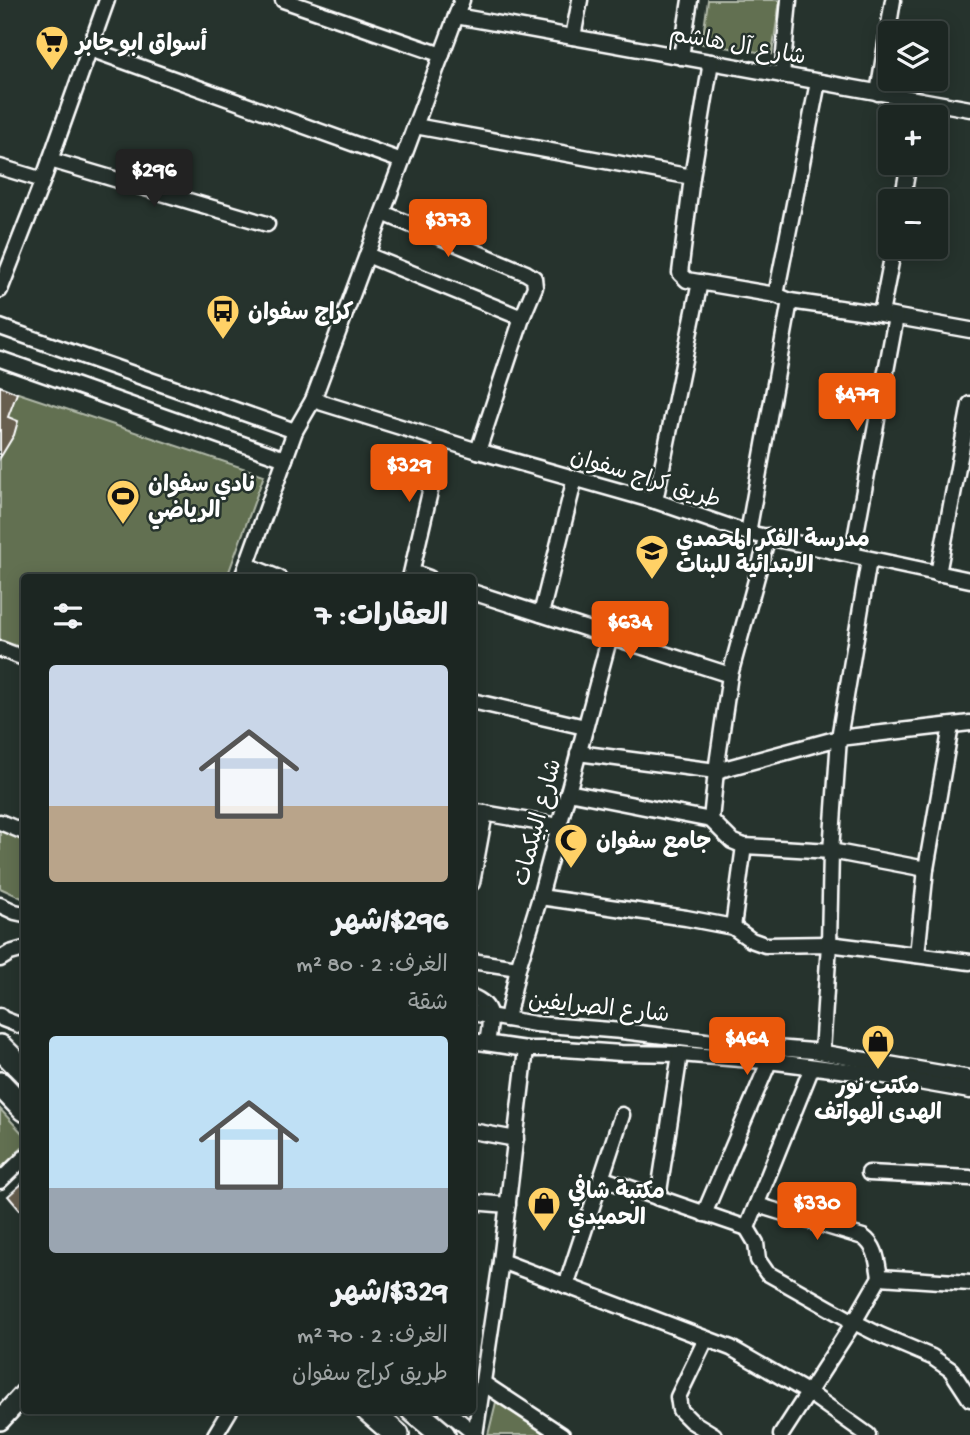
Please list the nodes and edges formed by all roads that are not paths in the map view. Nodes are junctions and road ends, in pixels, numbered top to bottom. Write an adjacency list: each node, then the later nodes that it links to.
1 (107, 0): 10 (street)
2 (282, 0): 11 (street)
3 (462, 0): 8 (street)
4 (580, 0): 9 (street)
5 (690, 0): 12 (street)
6 (789, 0): 14 (street)
7 (893, 0): 16 (street)
8 (456, 16): 9 (street, شارع آل هاشم); 11 (street)
9 (573, 37): 12 (street, شارع آل هاشم)
10 (90, 49): 21 (street); 22 (street)
11 (442, 55): 20 (street)
12 (681, 57): 13 (street, شارع آل هاشم)
13 (711, 62): 14 (street, شارع آل هاشم); 24 (street)
14 (782, 75): 15 (street, شارع آل هاشم)
15 (818, 82): 16 (street, شارع آل هاشم); 32 (street)
16 (878, 93): 17 (street, شارع آل هاشم)
17 (920, 100): 18 (street); 19 (street, شارع آل هاشم)
18 (919, 105)
19 (970, 109)
20 (415, 126): 22 (street); 24 (street)
21 (50, 160): 25 (street); 27 (street)
22 (402, 161): 26 (street)
23 (0, 167): 25 (street)
24 (692, 177): 30 (street)
25 (43, 180): 31 (street)
26 (383, 213): 28 (street); 34 (street)
27 (267, 223)
28 (367, 255): 34 (street); 38 (street)
29 (893, 259): 33 (street)
30 (700, 282): 32 (street); 45 (street)
31 (0, 290)
32 (783, 298): 33 (street); 46 (street)
33 (889, 316): 36 (street); 48 (street)
34 (522, 318): 42 (street)
35 (0, 327): 40 (street)
36 (970, 330)
37 (0, 359): 43 (street)
38 (313, 400): 40 (street); 41 (street, طريق كراج سفوان)
39 (970, 404): 51 (street)
40 (295, 431): 43 (street)
41 (442, 440): 42 (street, طريق كراج سفوان); 52 (street)
42 (478, 451): 44 (street, طريق كراج سفوان)
43 (285, 458): 50 (street)
44 (575, 478): 45 (street, طريق كراج سفوان); 55 (street)
45 (655, 501): 46 (street, طريق كراج سفوان)
46 (748, 533): 47 (street, طريق كراج سفوان)
47 (768, 537): 48 (street, طريق كراج سفوان); 59 (street)
48 (852, 555): 49 (street, طريق كراج سفوان)
49 (869, 560): 51 (street, طريق كراج سفوان); 64 (street)
50 (245, 571)
51 (938, 573): 53 (street, طريق كراج سفوان)
52 (411, 574)
53 (970, 580)
54 (476, 593): 55 (street)
55 (541, 614): 56 (street)
56 (610, 636): 59 (street); 63 (street, شارع البيكمات)
57 (0, 649): 58 (street)
58 (21, 657)
59 (730, 675): 66 (street)
60 (476, 702): 63 (street)
61 (970, 723): 62 (street)
62 (951, 726): 64 (street); 76 (street)
63 (585, 727): 65 (street, شارع البيكمات)
64 (839, 738): 66 (street); 75 (street)
65 (578, 753): 66 (street); 67 (street, شارع البيكمات)
66 (716, 771): 69 (street)
67 (568, 792): 69 (street); 71 (street, شارع البيكمات)
68 (479, 812): 71 (street); 73 (street)
69 (711, 820): 74 (street)
70 (0, 822): 72 (street)
71 (559, 825): 77 (street, شارع البيكمات)
72 (21, 831)
73 (476, 842)
74 (744, 846): 75 (street); 80 (street)
75 (831, 851): 76 (street); 81 (street)
76 (926, 869): 83 (street)
77 (540, 897): 80 (street); 87 (street, شارع البيكمات)
78 (0, 905): 79 (street)
79 (21, 913)
80 (733, 927): 81 (street)
81 (829, 944): 83 (street); 97 (street)
82 (21, 950): 84 (street)
83 (917, 955): 86 (street)
84 (0, 959)
85 (476, 962): 87 (street)
86 (970, 962)
87 (518, 968): 92 (street, شارع البيكمات)
88 (476, 999): 91 (street)
89 (476, 1014): 91 (street, شارع الصرايفين)
90 (0, 1016): 93 (street)
91 (491, 1016): 92 (street, شارع الصرايفين); 95 (street)
92 (507, 1019): 94 (street, شارع الصرايفين)
93 (21, 1026)
94 (622, 1031): 97 (street, شارع الصرايفين); 98 (street)
95 (480, 1042): 96 (street, شارع الصرايفين)
96 (526, 1049): 98 (street, شارع الصرايفين); 109 (street)
97 (822, 1052): 103 (street, شارع الصرايفين)
98 (621, 1053): 99 (street, شارع الصرايفين)
99 (680, 1054): 101 (street, شارع الصرايفين); 115 (street)
100 (10, 1060): 104 (highway)
101 (769, 1062): 102 (street, شارع الصرايفين); 119 (street)
102 (812, 1067): 105 (street, شارع الصرايفين); 118 (street)
103 (970, 1078)
104 (1, 1085): 106 (highway)
105 (970, 1091)
106 (21, 1106)
107 (622, 1115): 112 (street)
108 (476, 1133): 109 (street)
109 (516, 1139): 117 (street)
110 (21, 1161): 114 (street)
111 (869, 1173): 113 (street)
112 (601, 1178): 115 (street); 125 (street)
113 (970, 1178)
114 (0, 1181)
115 (658, 1198): 119 (street)
116 (476, 1202): 117 (street)
117 (508, 1205): 121 (street)
118 (757, 1205): 120 (street); 122 (street)
119 (704, 1214): 120 (street)
120 (747, 1228): 126 (street)
121 (501, 1261): 125 (street); 128 (street)
122 (880, 1277): 124 (street); 126 (street)
123 (970, 1277): 124 (street)
124 (970, 1283)
125 (566, 1286): 127 (street)
126 (854, 1322): 129 (street); 131 (street)
127 (706, 1339): 129 (street); 142 (street)
128 (482, 1383): 138 (street); 141 (street)
129 (809, 1393): 143 (street); 144 (street)
130 (21, 1397): 136 (main road)
131 (970, 1399)
132 (228, 1414): 137 (street)
133 (373, 1414): 139 (highway)
134 (418, 1414): 140 (highway)
135 (451, 1414): 138 (street)
136 (0, 1420)
137 (220, 1433)
138 (475, 1434)
139 (397, 1435)
140 (443, 1435)
141 (562, 1435)
142 (713, 1435)
143 (780, 1435)
144 (868, 1435)

